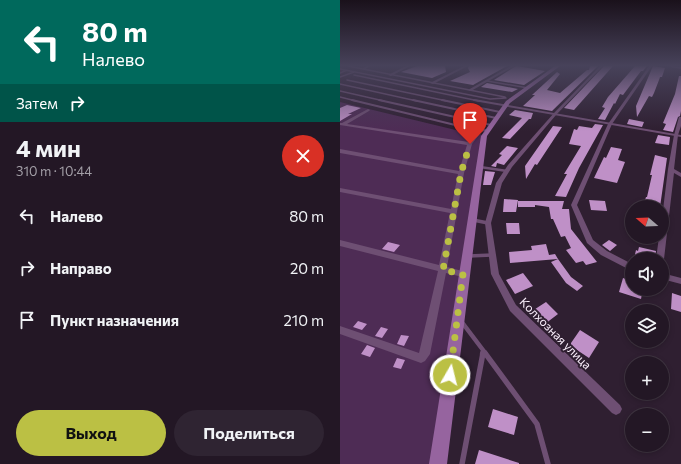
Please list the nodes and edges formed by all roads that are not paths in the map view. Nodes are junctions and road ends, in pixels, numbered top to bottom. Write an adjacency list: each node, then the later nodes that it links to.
1 (359, 88): 15 (lane)
2 (381, 88): 15 (lane)
3 (399, 88): 15 (lane)
4 (435, 88): 15 (lane)
5 (457, 88): 10 (lane)
6 (474, 88): 10 (street)
7 (528, 88): 15 (main road)
8 (581, 88): 14 (street, Колхозная улица)
9 (636, 88): 18 (street)
10 (470, 90): 15 (lane)
11 (340, 91): 15 (lane)
12 (340, 97): 15 (lane)
13 (368, 110): 17 (street)
14 (555, 114): 15 (lane); 18 (lane); 26 (street, Колхозная улица)
15 (497, 115): 20 (street); 24 (main road)
16 (681, 118): 19 (street)
17 (341, 124): 20 (street)
18 (610, 124): 19 (lane); 37 (street)
19 (678, 135): 22 (street)
20 (470, 144): 27 (street)
21 (340, 151): 27 (street)
22 (673, 154): 23 (street); 25 (street)
23 (681, 156)
24 (479, 167): 26 (lane); 31 (main road)
25 (671, 169): 28 (street); 34 (street)
26 (507, 171): 32 (street, Колхозная улица)
27 (461, 173): 30 (street)
28 (681, 175)
29 (340, 190): 30 (street)
30 (454, 212): 38 (street)
31 (471, 220): 32 (lane); 36 (main road)
32 (488, 223): 35 (street, Колхозная улица)
33 (340, 243): 38 (street)
34 (661, 252)
35 (492, 255): 36 (lane); 45 (street, Колхозная улица)
36 (466, 256): 39 (main road)
37 (625, 264)
38 (443, 270): 39 (street); 43 (street)
39 (463, 274): 42 (main road)
40 (669, 278): 41 (street)
41 (681, 281)
42 (458, 316): 44 (lane); 46 (main road)
43 (340, 330)
44 (483, 351): 47 (lane); 48 (lane)
45 (616, 408)
46 (438, 464)
47 (462, 464)
48 (548, 464)

